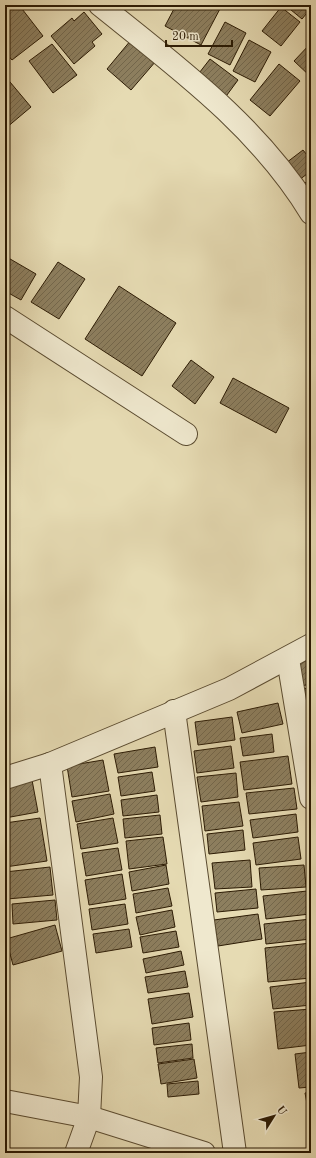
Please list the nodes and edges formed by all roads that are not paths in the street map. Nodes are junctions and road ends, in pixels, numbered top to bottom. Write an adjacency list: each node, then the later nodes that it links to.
1 (100, 5): 2 (street)
2 (311, 213)
3 (5, 318): 4 (street)
4 (186, 434)
5 (311, 645): 6 (street)
6 (288, 658): 7 (street); 10 (street)
7 (174, 711): 8 (street); 15 (street)
8 (50, 764): 9 (street); 12 (street)
9 (5, 778)
10 (311, 798)
11 (5, 1101): 12 (street)
12 (89, 1117): 13 (street); 14 (street)
13 (76, 1153)
14 (204, 1153)
15 (235, 1153)

